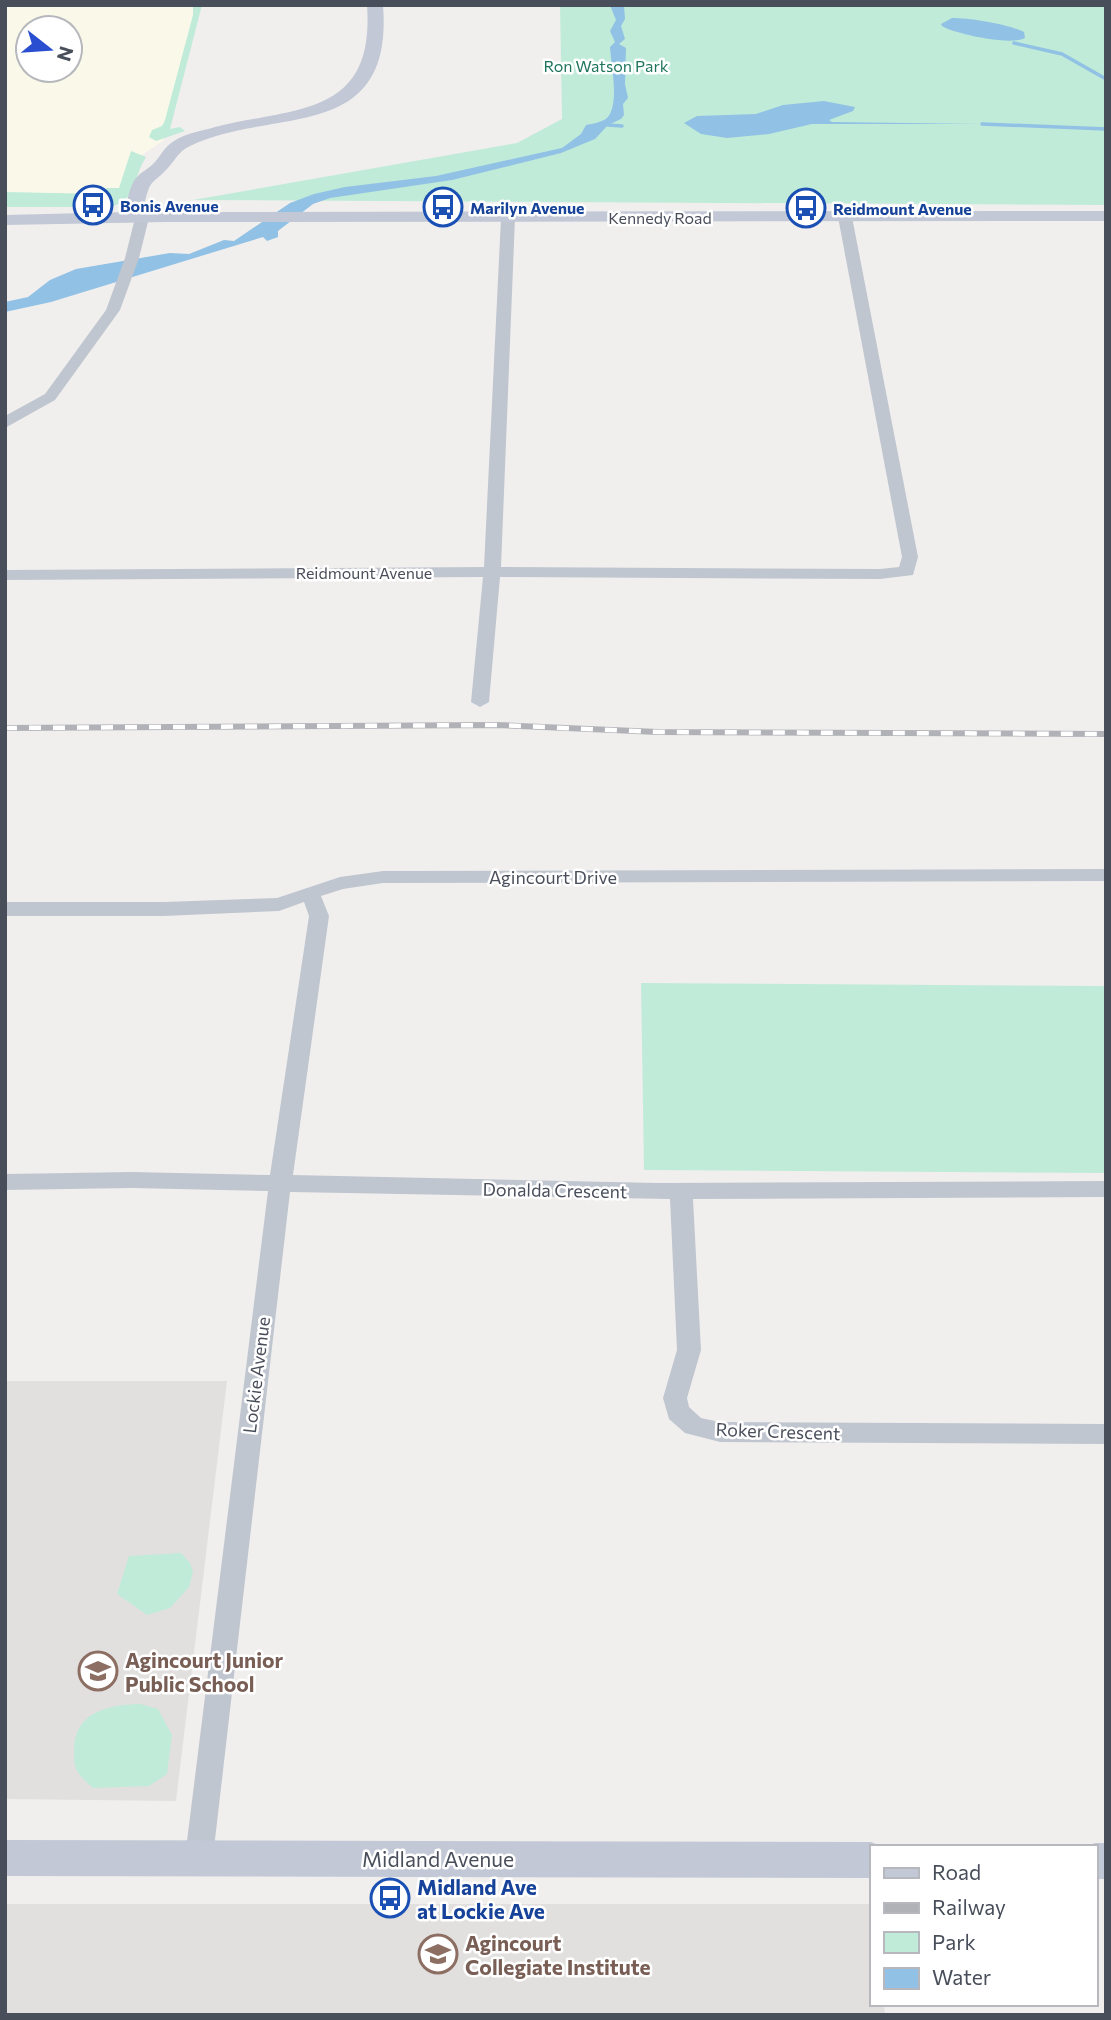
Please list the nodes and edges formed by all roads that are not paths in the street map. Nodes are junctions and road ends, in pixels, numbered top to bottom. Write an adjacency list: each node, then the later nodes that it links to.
1 (375, 5): 2 (main road)
2 (158, 168): 5 (main road); 5 (main road)
3 (1106, 216): 4 (main road, Kennedy Road)
4 (845, 217): 6 (main road, Kennedy Road); 9 (street, Reidmount Avenue)
5 (142, 218): 6 (main road, Kennedy Road); 7 (main road, Kennedy Road); 8 (street)
6 (508, 218): 9 (street)
7 (5, 220)
8 (5, 423)
9 (492, 572): 10 (street, Reidmount Avenue); 11 (street)
10 (5, 575)
11 (480, 702)
12 (1106, 875): 13 (street, Agincourt Drive)
13 (311, 895): 14 (street, Agincourt Drive); 16 (street, Lockie Avenue)
14 (5, 909)
15 (5, 1182): 16 (street, Donalda Crescent)
16 (280, 1184): 18 (street, Donalda Crescent); 20 (street, Lockie Avenue)
17 (1106, 1189): 18 (street, Donalda Crescent)
18 (681, 1191): 19 (street, Roker Crescent)
19 (1106, 1434)
20 (199, 1857): 21 (main road, Midland Avenue); 22 (main road, Midland Avenue)
21 (5, 1858)
22 (870, 1860)

